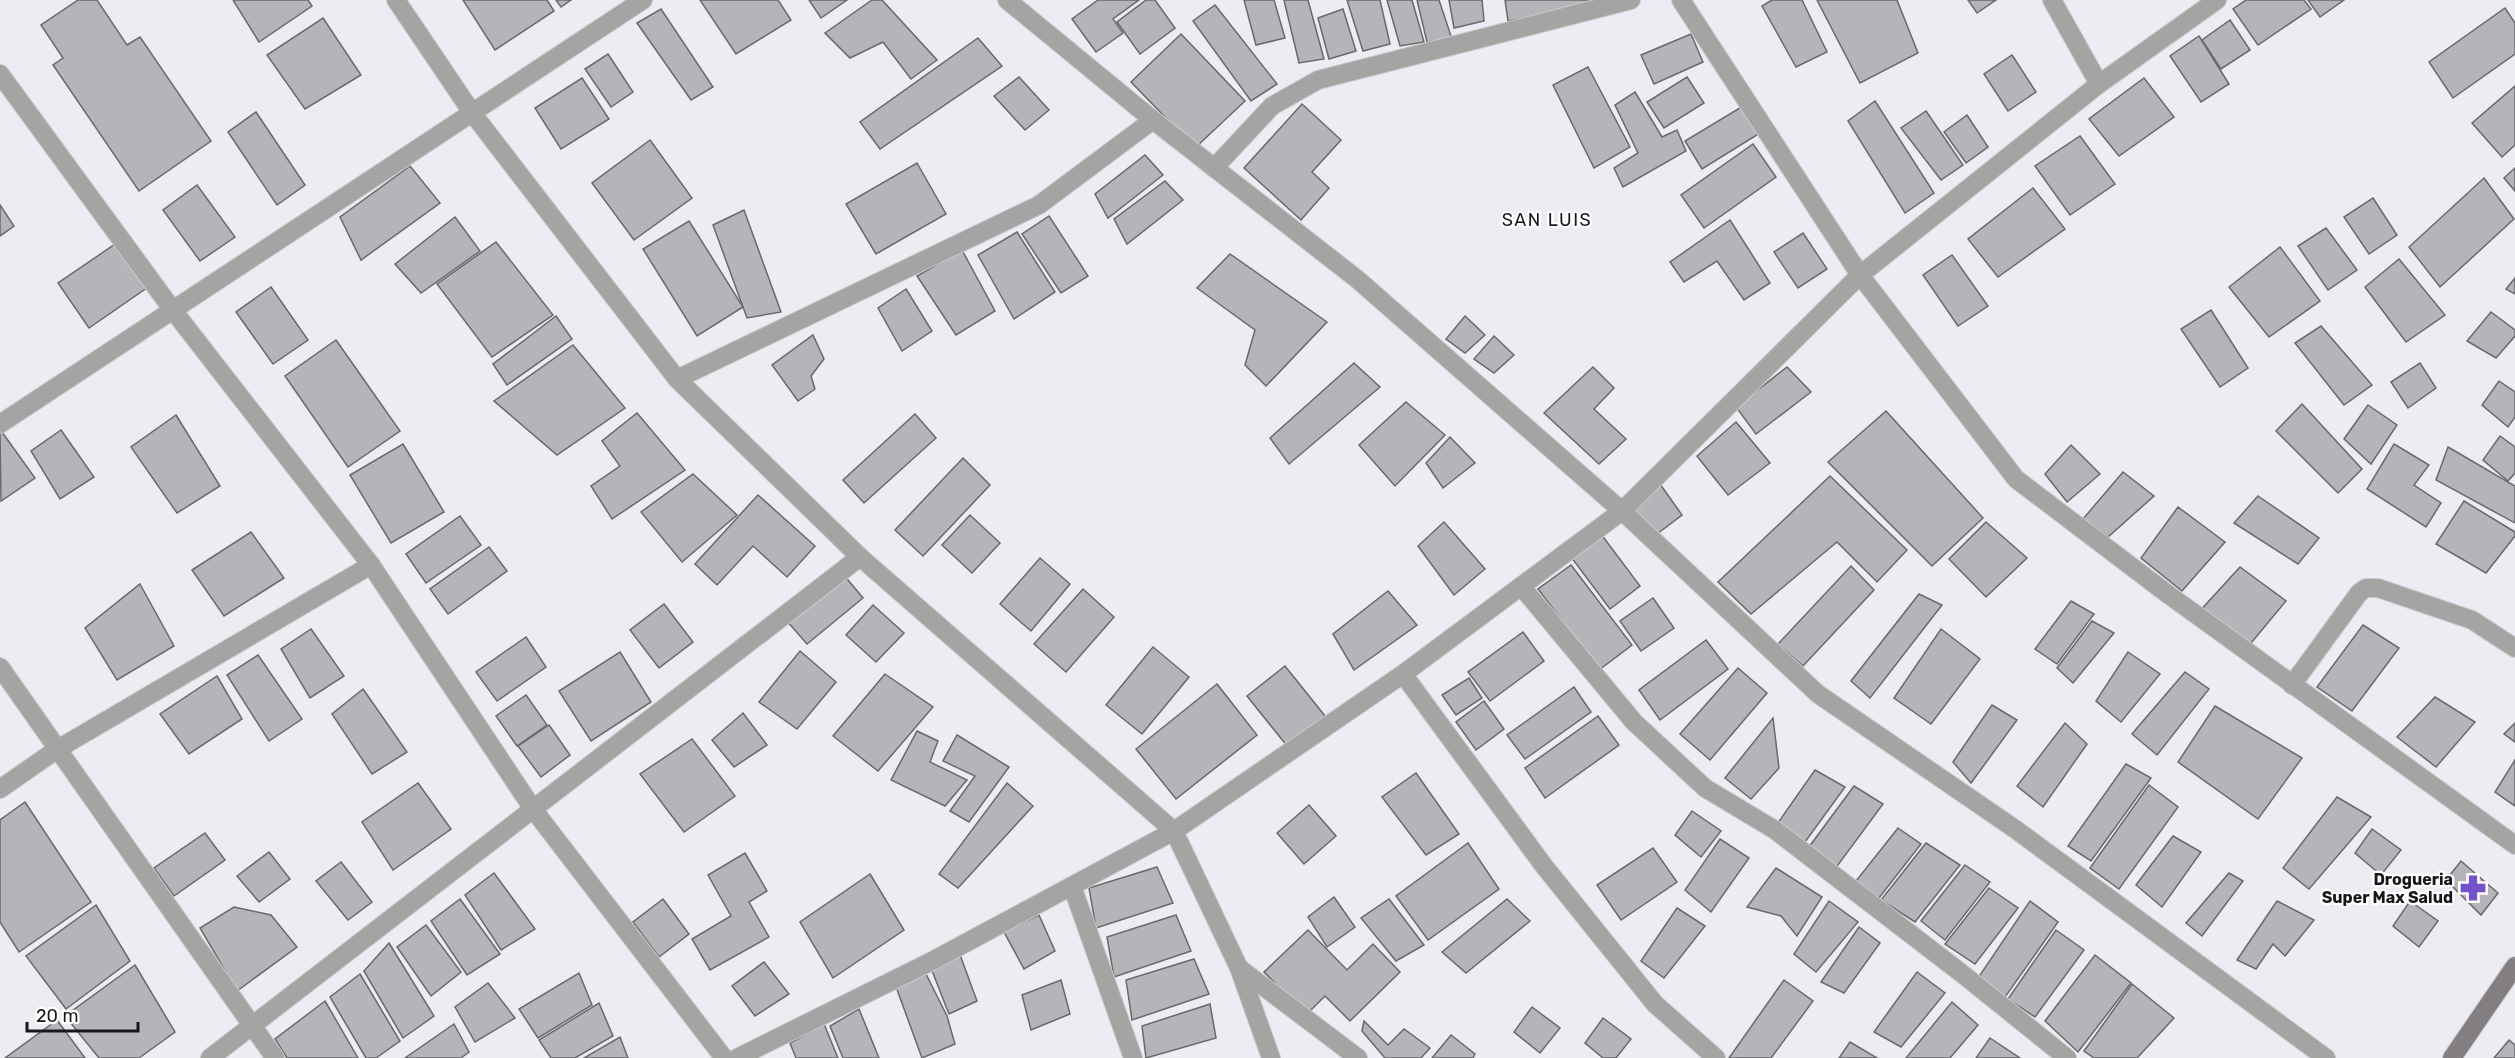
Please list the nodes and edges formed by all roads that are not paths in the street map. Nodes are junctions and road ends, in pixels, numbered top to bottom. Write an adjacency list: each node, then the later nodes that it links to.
1 (396, 0): 10 (street)
2 (643, 0): 10 (street)
3 (1007, 0): 11 (street)
4 (1630, 0): 12 (street)
5 (1682, 0): 13 (street)
6 (2052, 0): 9 (street)
7 (2217, 0): 9 (street)
8 (0, 74): 14 (street)
9 (2099, 84): 13 (street)
10 (473, 114): 14 (street); 15 (street)
11 (1153, 120): 12 (street); 15 (street)
12 (1214, 168): 17 (street)
13 (1860, 275): 17 (street); 24 (street)
14 (172, 309): 16 (street); 19 (street)
15 (676, 379): 18 (street)
16 (0, 424)
17 (1622, 511): 20 (street); 43 (street)
18 (860, 557): 27 (street); 28 (street)
19 (371, 565): 25 (street); 27 (street)
20 (1521, 586): 23 (street); 42 (street)
21 (2515, 648): 24 (street)
22 (0, 667): 25 (street)
23 (1403, 674): 28 (street); 41 (street)
24 (2292, 685): 29 (street)
25 (56, 750): 26 (street); 33 (street)
26 (0, 789)
27 (533, 810): 33 (street); 36 (street)
28 (1174, 831): 30 (street); 32 (street)
29 (2515, 845)
30 (1072, 886): 37 (street); 38 (street)
31 (2515, 966): 44 (main road)
32 (1239, 968): 39 (street); 40 (street)
33 (252, 1025): 34 (street); 35 (street)
34 (210, 1058)
35 (275, 1058)
36 (724, 1058)
37 (737, 1058)
38 (1133, 1058)
39 (1271, 1058)
40 (1358, 1058)
41 (1716, 1058)
42 (2067, 1058)
43 (2326, 1058)
44 (2452, 1058)

